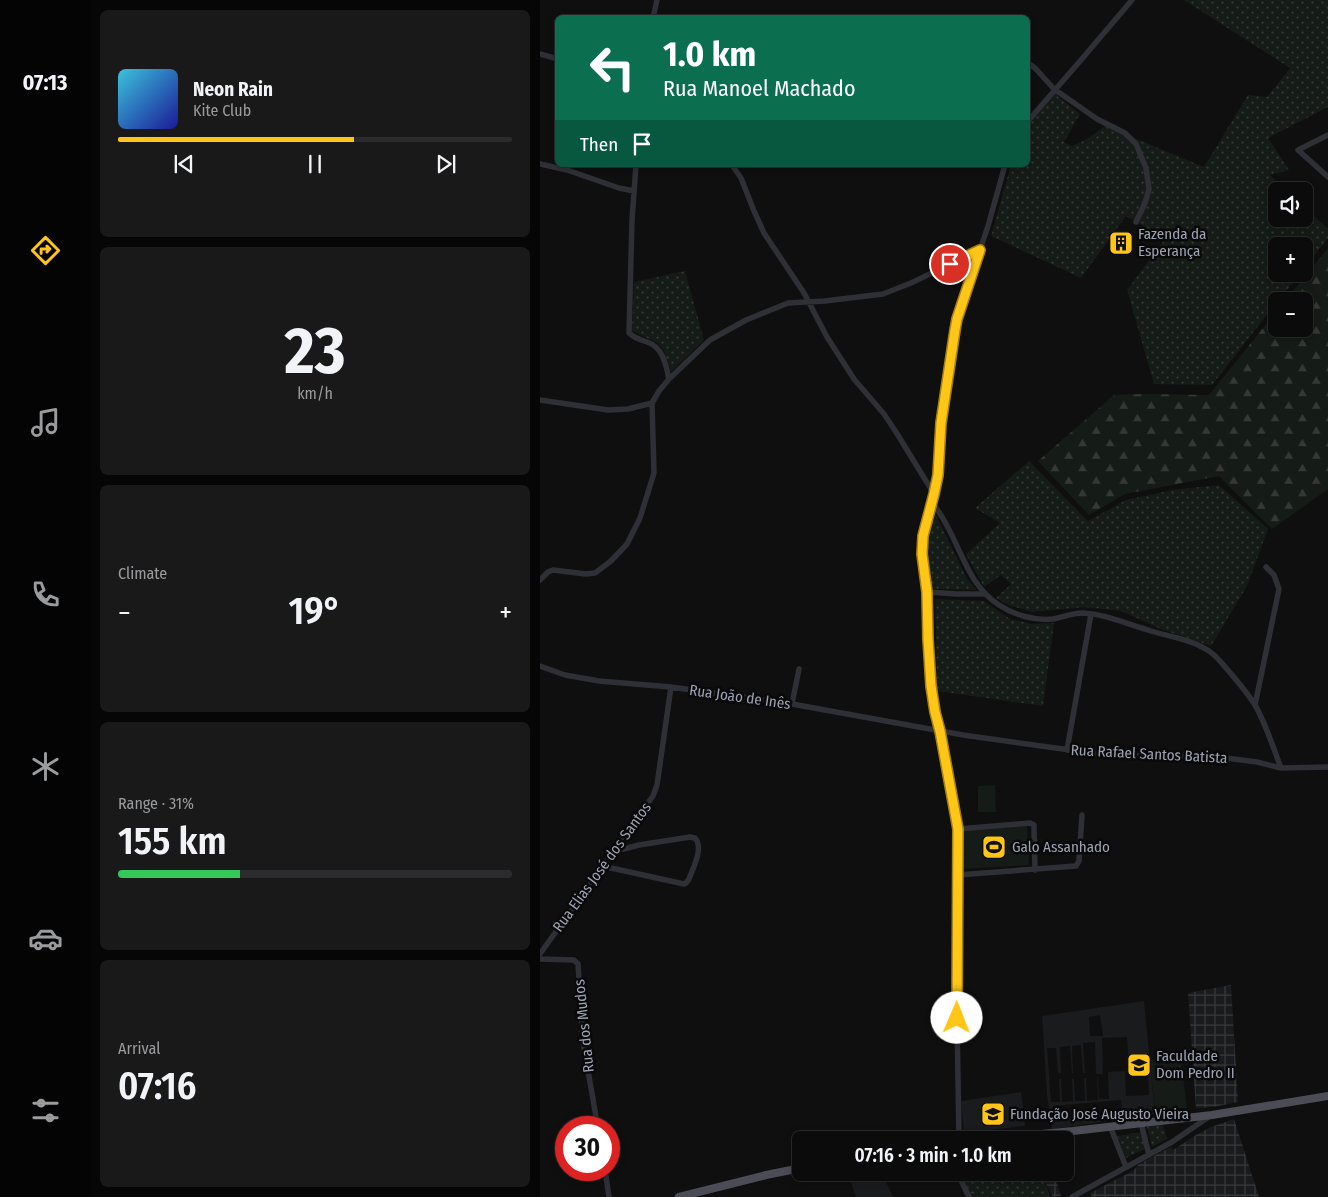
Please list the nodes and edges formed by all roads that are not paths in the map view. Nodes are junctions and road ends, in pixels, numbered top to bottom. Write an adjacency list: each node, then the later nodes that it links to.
1 (657, 0): 3 (street)
2 (1132, 0): 7 (street)
3 (654, 15)
4 (540, 54): 5 (street)
5 (555, 58)
6 (1030, 64): 7 (street)
7 (1054, 89): 8 (street); 16 (street)
8 (1030, 118)
9 (1328, 136): 14 (street)
10 (540, 164): 15 (street)
11 (636, 167): 15 (street)
12 (733, 167): 18 (street)
13 (1004, 167): 17 (street)
14 (1328, 177)
15 (634, 191): 19 (street)
16 (1136, 222)
17 (980, 250): 18 (street); 22 (street)
18 (809, 302): 19 (street); 22 (street)
19 (669, 379): 21 (street)
20 (540, 400): 21 (street)
21 (652, 403): 25 (street)
22 (934, 494): 23 (street)
23 (932, 502): 26 (street); 27 (street)
24 (1266, 567): 33 (street)
25 (540, 580)
26 (927, 592): 27 (street); 34 (street)
27 (985, 594): 28 (street)
28 (1091, 614): 33 (street); 35 (street)
29 (540, 666): 31 (street, Rua João de Inês)
30 (799, 669): 32 (street)
31 (671, 687): 32 (street, Rua João de Inês); 40 (street, Rua Elias José dos Santos)
32 (792, 704): 34 (street, Rua João de Inês)
33 (1255, 705): 37 (street)
34 (940, 731): 35 (street, Rua Rafael Santos Batista); 39 (street)
35 (1067, 750): 37 (street, Rua Rafael Santos Batista)
36 (1328, 766): 37 (street, Rua Rafael Santos Batista)
37 (1281, 768)
38 (1082, 815): 42 (street)
39 (958, 829): 42 (street); 43 (street)
40 (612, 852): 41 (street, Rua Elias José dos Santos); 41 (street)
41 (602, 866): 44 (street, Rua Elias José dos Santos)
42 (1035, 870): 43 (street)
43 (957, 875): 51 (street)
44 (540, 954)
45 (540, 959): 48 (street, Rua dos Mudos)
46 (1328, 1096): 47 (main road)
47 (1212, 1114): 49 (main road); 53 (street)
48 (596, 1116)
49 (1141, 1123): 50 (main road); 53 (street)
50 (1110, 1126): 52 (main road); 54 (street)
51 (959, 1131)
52 (1073, 1131)
53 (1149, 1155): 54 (street)
54 (1126, 1167): 61 (street)
55 (792, 1170): 59 (main road)
56 (607, 1181): 58 (street)
57 (961, 1181): 60 (street)
58 (609, 1197)
59 (679, 1197)
60 (969, 1197)
61 (1072, 1197)

